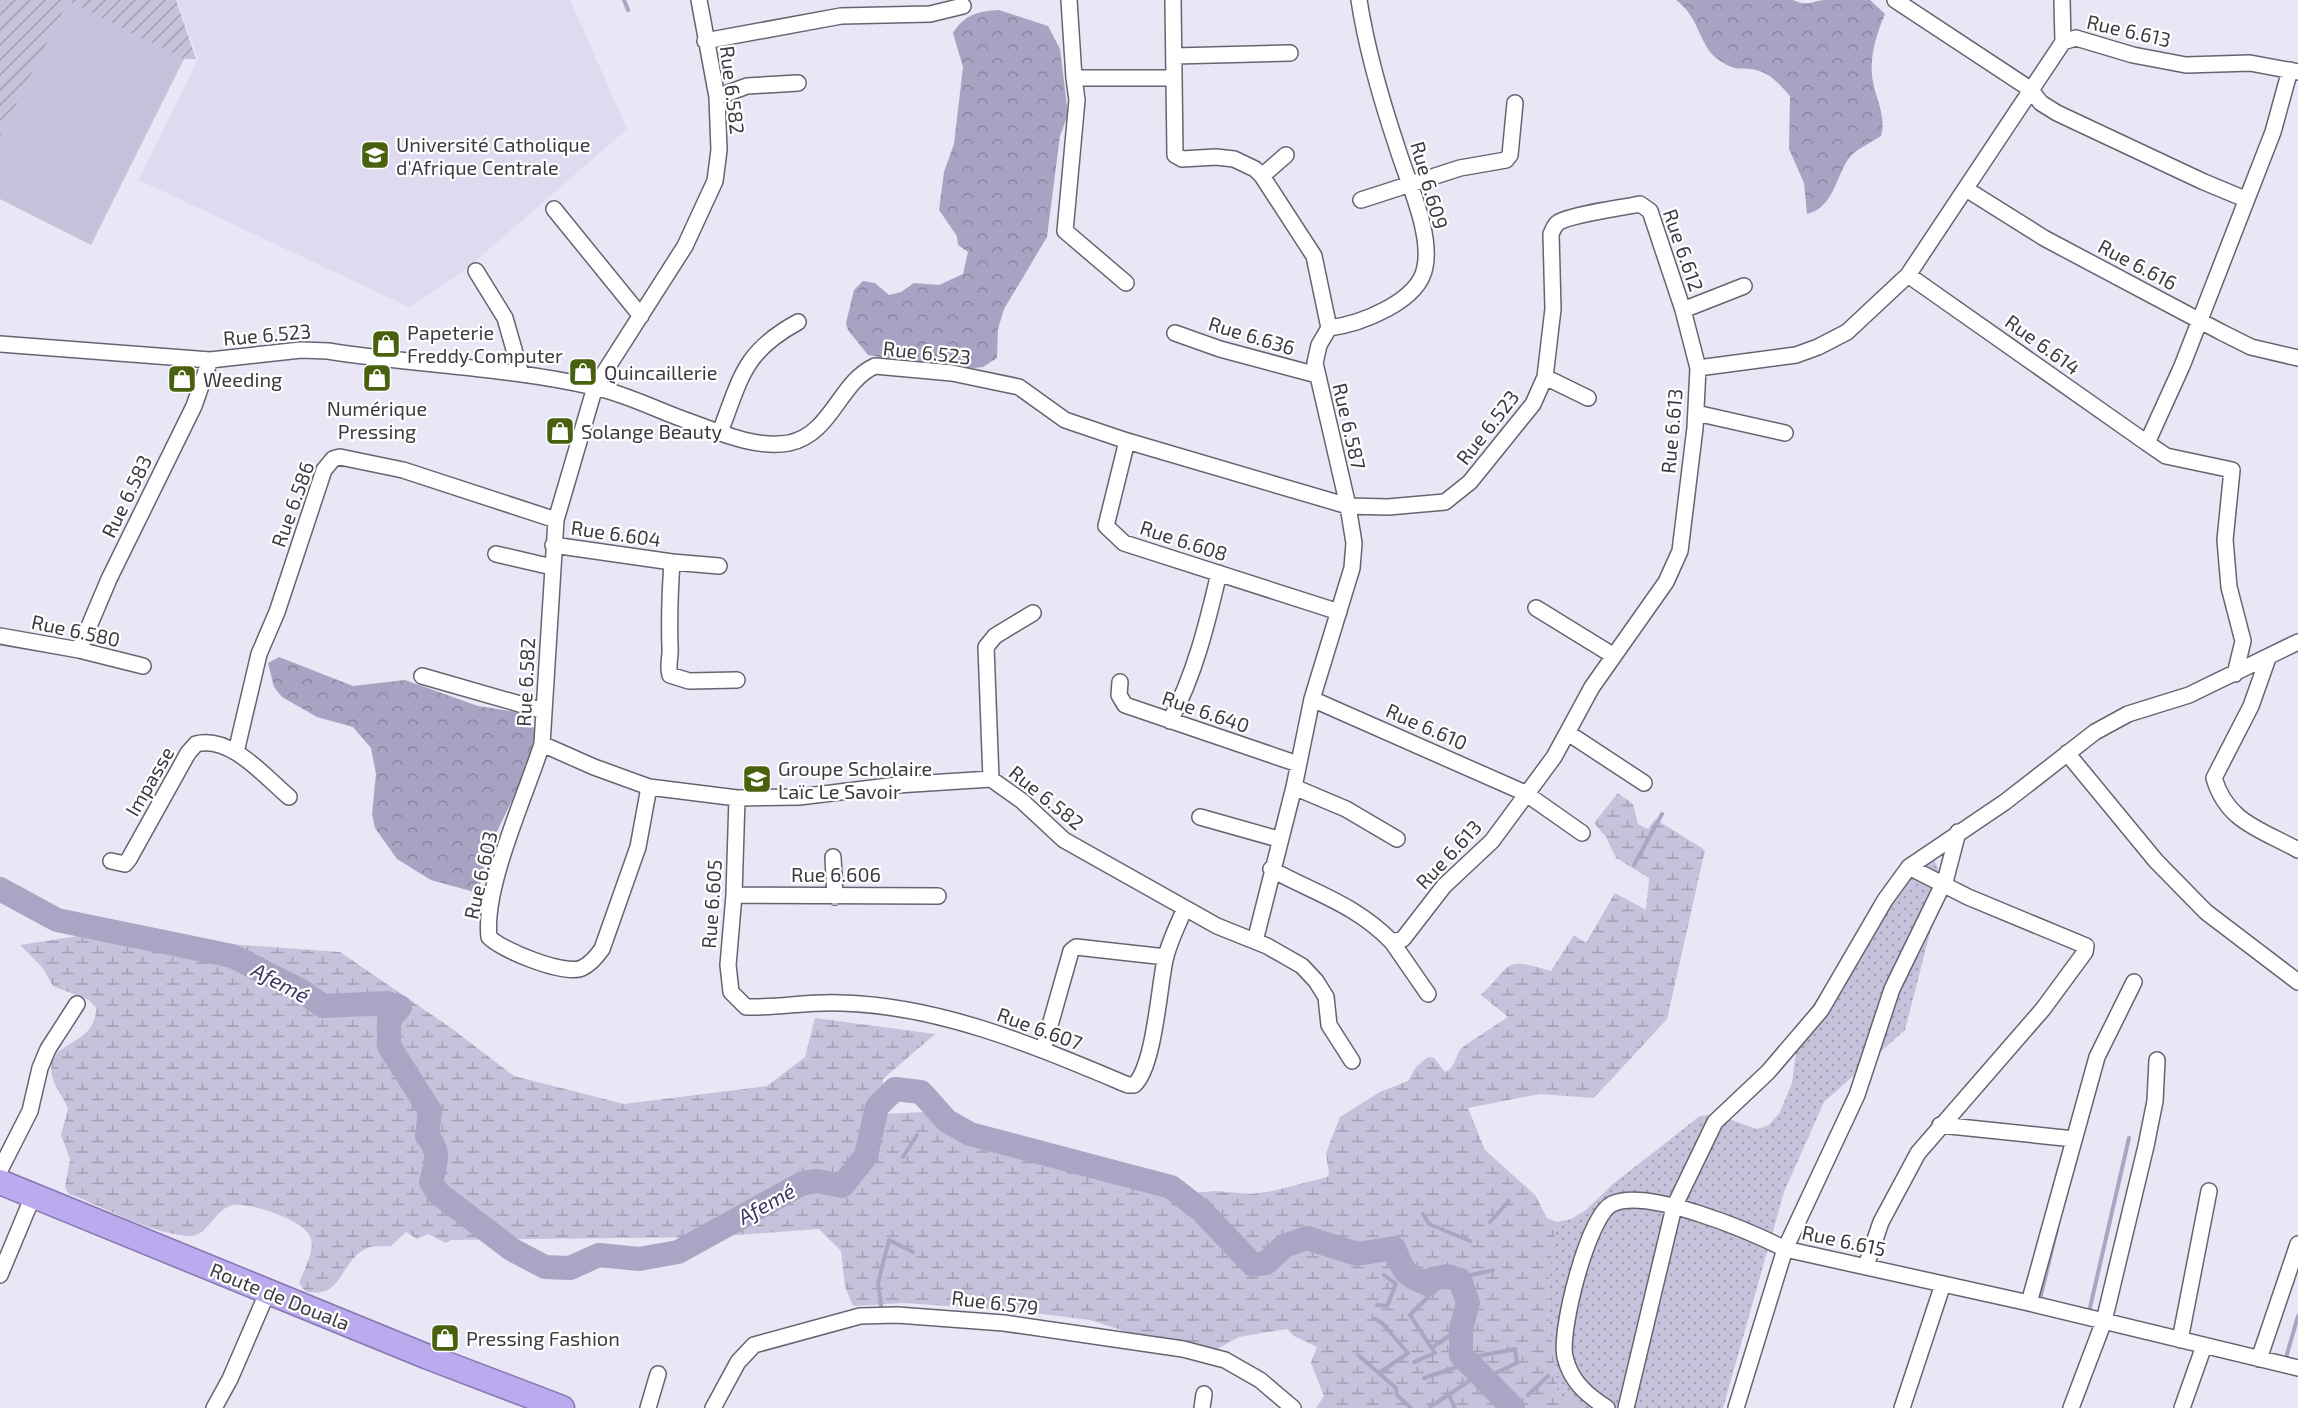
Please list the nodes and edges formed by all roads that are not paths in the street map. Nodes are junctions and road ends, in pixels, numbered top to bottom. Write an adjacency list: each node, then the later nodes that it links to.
1 (699, 0): 8 (street, Rue 6.582)
2 (1069, 0): 13 (street)
3 (1173, 0): 11 (street)
4 (1359, 0): 21 (street, Rue 6.609)
5 (1895, 0): 16 (street)
6 (2062, 0): 9 (street)
7 (963, 6): 8 (street)
8 (705, 41): 17 (street, Rue 6.582)
9 (2063, 42): 12 (street, Rue 6.613); 16 (street, Rue 6.613)
10 (1290, 52): 11 (street)
11 (1174, 56): 14 (street)
12 (2294, 71): 23 (street)
13 (1074, 78): 14 (street); 29 (street)
14 (1173, 78): 20 (street)
15 (798, 83): 17 (street)
16 (2030, 90): 22 (street, Rue 6.613); 23 (street)
17 (717, 97): 32 (street, Rue 6.582)
18 (1515, 103): 21 (street)
19 (1286, 155): 20 (street)
20 (1262, 176): 35 (street)
21 (1409, 184): 24 (street); 35 (street, Rue 6.609)
22 (1966, 189): 28 (street, Rue 6.613); 33 (street, Rue 6.616)
23 (2246, 199): 33 (street)
24 (1361, 200)
25 (554, 209): 32 (street)
26 (1553, 229): 31 (street, Rue 6.612); 43 (street, Rue 6.523)
27 (476, 271): 41 (street)
28 (1908, 275): 40 (street, Rue 6.613); 49 (street, Rue 6.614)
29 (1126, 283)
30 (1744, 285): 31 (street)
31 (1683, 310): 40 (street, Rue 6.612)
32 (642, 316): 44 (street, Rue 6.582)
33 (2199, 320): 38 (street, Rue 6.616); 49 (street)
34 (798, 322): 47 (street)
35 (1329, 328): 42 (street, Rue 6.587)
36 (1175, 333): 42 (street, Rue 6.636)
37 (0, 344): 39 (street, Rue 6.523)
38 (2298, 358)
39 (210, 360): 41 (street, Rue 6.523); 64 (street, Rue 6.583)
40 (1698, 368): 46 (street, Rue 6.613)
41 (521, 374): 44 (street, Rue 6.523)
42 (1317, 375): 51 (street, Rue 6.587)
43 (1545, 377): 45 (street); 51 (street, Rue 6.523)
44 (596, 387): 47 (street, Rue 6.523); 52 (street, Rue 6.582)
45 (1588, 398)
46 (1696, 413): 48 (street); 65 (street, Rue 6.613)
47 (720, 432): 50 (street, Rue 6.523)
48 (1785, 434)
49 (2148, 440): 68 (street, Rue 6.614)
50 (1127, 441): 51 (street, Rue 6.523); 58 (street, Rue 6.608)
51 (1348, 506): 60 (street, Rue 6.587)
52 (556, 520): 53 (street, Rue 6.582); 77 (street, Rue 6.586)
53 (553, 545): 55 (street, Rue 6.604); 57 (street, Rue 6.582)
54 (495, 554): 57 (street)
55 (672, 562): 56 (street); 70 (street, Rue 6.604)
56 (719, 566)
57 (552, 567): 73 (street, Rue 6.582)
58 (1219, 573): 60 (street, Rue 6.608); 74 (street)
59 (1536, 608): 65 (street)
60 (1340, 612): 72 (street, Rue 6.587)
61 (1033, 613): 80 (street)
62 (0, 636): 64 (street, Rue 6.580)
63 (2298, 642): 66 (street)
64 (79, 650): 67 (street, Rue 6.580)
65 (1614, 656): 75 (street, Rue 6.613)
66 (2268, 658): 68 (street); 92 (street)
67 (143, 666)
68 (2235, 674): 78 (street)
69 (422, 676): 73 (street)
70 (737, 680)
71 (1120, 682): 74 (street, Rue 6.640)
72 (1312, 699): 79 (street, Rue 6.587); 84 (street, Rue 6.610)
73 (544, 711): 76 (street, Rue 6.582)
74 (1170, 721): 79 (street, Rue 6.640)
75 (1569, 733): 81 (street); 84 (street, Rue 6.613)
76 (542, 744): 83 (street, Rue 6.582); 83 (street, Rue 6.603)
77 (236, 752): 85 (street); 94 (street, Impasse)
78 (2067, 753): 88 (street); 106 (street)
79 (1298, 764): 82 (street, Rue 6.587)
80 (991, 778): 86 (street, Rue 6.582); 101 (street, Rue 6.582)
81 (1644, 783)
82 (1294, 786): 90 (street, Rue 6.587); 91 (street)
83 (649, 787): 86 (street, Rue 6.582)
84 (1525, 793): 89 (street, Rue 6.610); 103 (street, Rue 6.613)
85 (289, 797)
86 (737, 798): 98 (street, Rue 6.605)
87 (1200, 817): 90 (street)
88 (1958, 832): 95 (street); 97 (street)
89 (1582, 833)
90 (1278, 839): 96 (street, Rue 6.587)
91 (1397, 839)
92 (2298, 850)
93 (833, 857): 100 (street)
94 (111, 861)
95 (1909, 867): 97 (street); 119 (street)
96 (1271, 869): 102 (street, Rue 6.587); 103 (street)
97 (1943, 884): 113 (street); 121 (street)
98 (734, 895): 100 (street, Rue 6.606); 109 (street, Rue 6.605)
99 (938, 896): 100 (street, Rue 6.606)
100 (835, 897)
101 (1185, 908): 102 (street, Rue 6.582); 104 (street, Rue 6.607)
102 (1255, 941): 112 (street, Rue 6.582)
103 (1392, 942): 107 (street)
104 (1166, 957): 110 (street); 110 (street, Rue 6.607)
105 (2134, 982): 114 (street)
106 (2298, 982)
107 (1428, 994)
108 (77, 1004): 115 (street)
109 (746, 1006): 110 (street, Rue 6.607)
110 (1043, 1050)
111 (2157, 1060): 127 (street)
112 (1352, 1061)
113 (1940, 1125): 114 (street); 122 (street)
114 (2074, 1139): 126 (street)
115 (0, 1170)
116 (0, 1182): 118 (highway, Route de Douala)
117 (2209, 1191): 128 (street)
118 (33, 1196): 123 (street); 125 (highway, Route de Douala)
119 (1674, 1207): 121 (street, Rue 6.615); 138 (street, Rue 6.615); 139 (street)
120 (2298, 1244): 130 (street)
121 (1785, 1249): 122 (street, Rue 6.615); 140 (street)
122 (1866, 1266): 124 (street, Rue 6.615)
123 (0, 1275)
124 (1943, 1284): 126 (street, Rue 6.615); 141 (street)
125 (268, 1291): 133 (street); 134 (highway, Route de Douala)
126 (2029, 1303): 127 (street, Rue 6.615)
127 (2104, 1321): 128 (street, Rue 6.615); 142 (street)
128 (2180, 1340): 129 (street, Rue 6.615)
129 (2204, 1346): 130 (street, Rue 6.615); 143 (street)
130 (2259, 1359): 131 (street, Rue 6.615)
131 (2298, 1368)
132 (658, 1374): 135 (street)
133 (214, 1408)
134 (562, 1408)
135 (648, 1408)
136 (713, 1408): 137 (street, Rue 6.579)
137 (1293, 1408)
138 (1608, 1408)
139 (1626, 1408)
140 (1736, 1408)
141 (1902, 1408)
142 (2072, 1408)
143 (2182, 1408)

